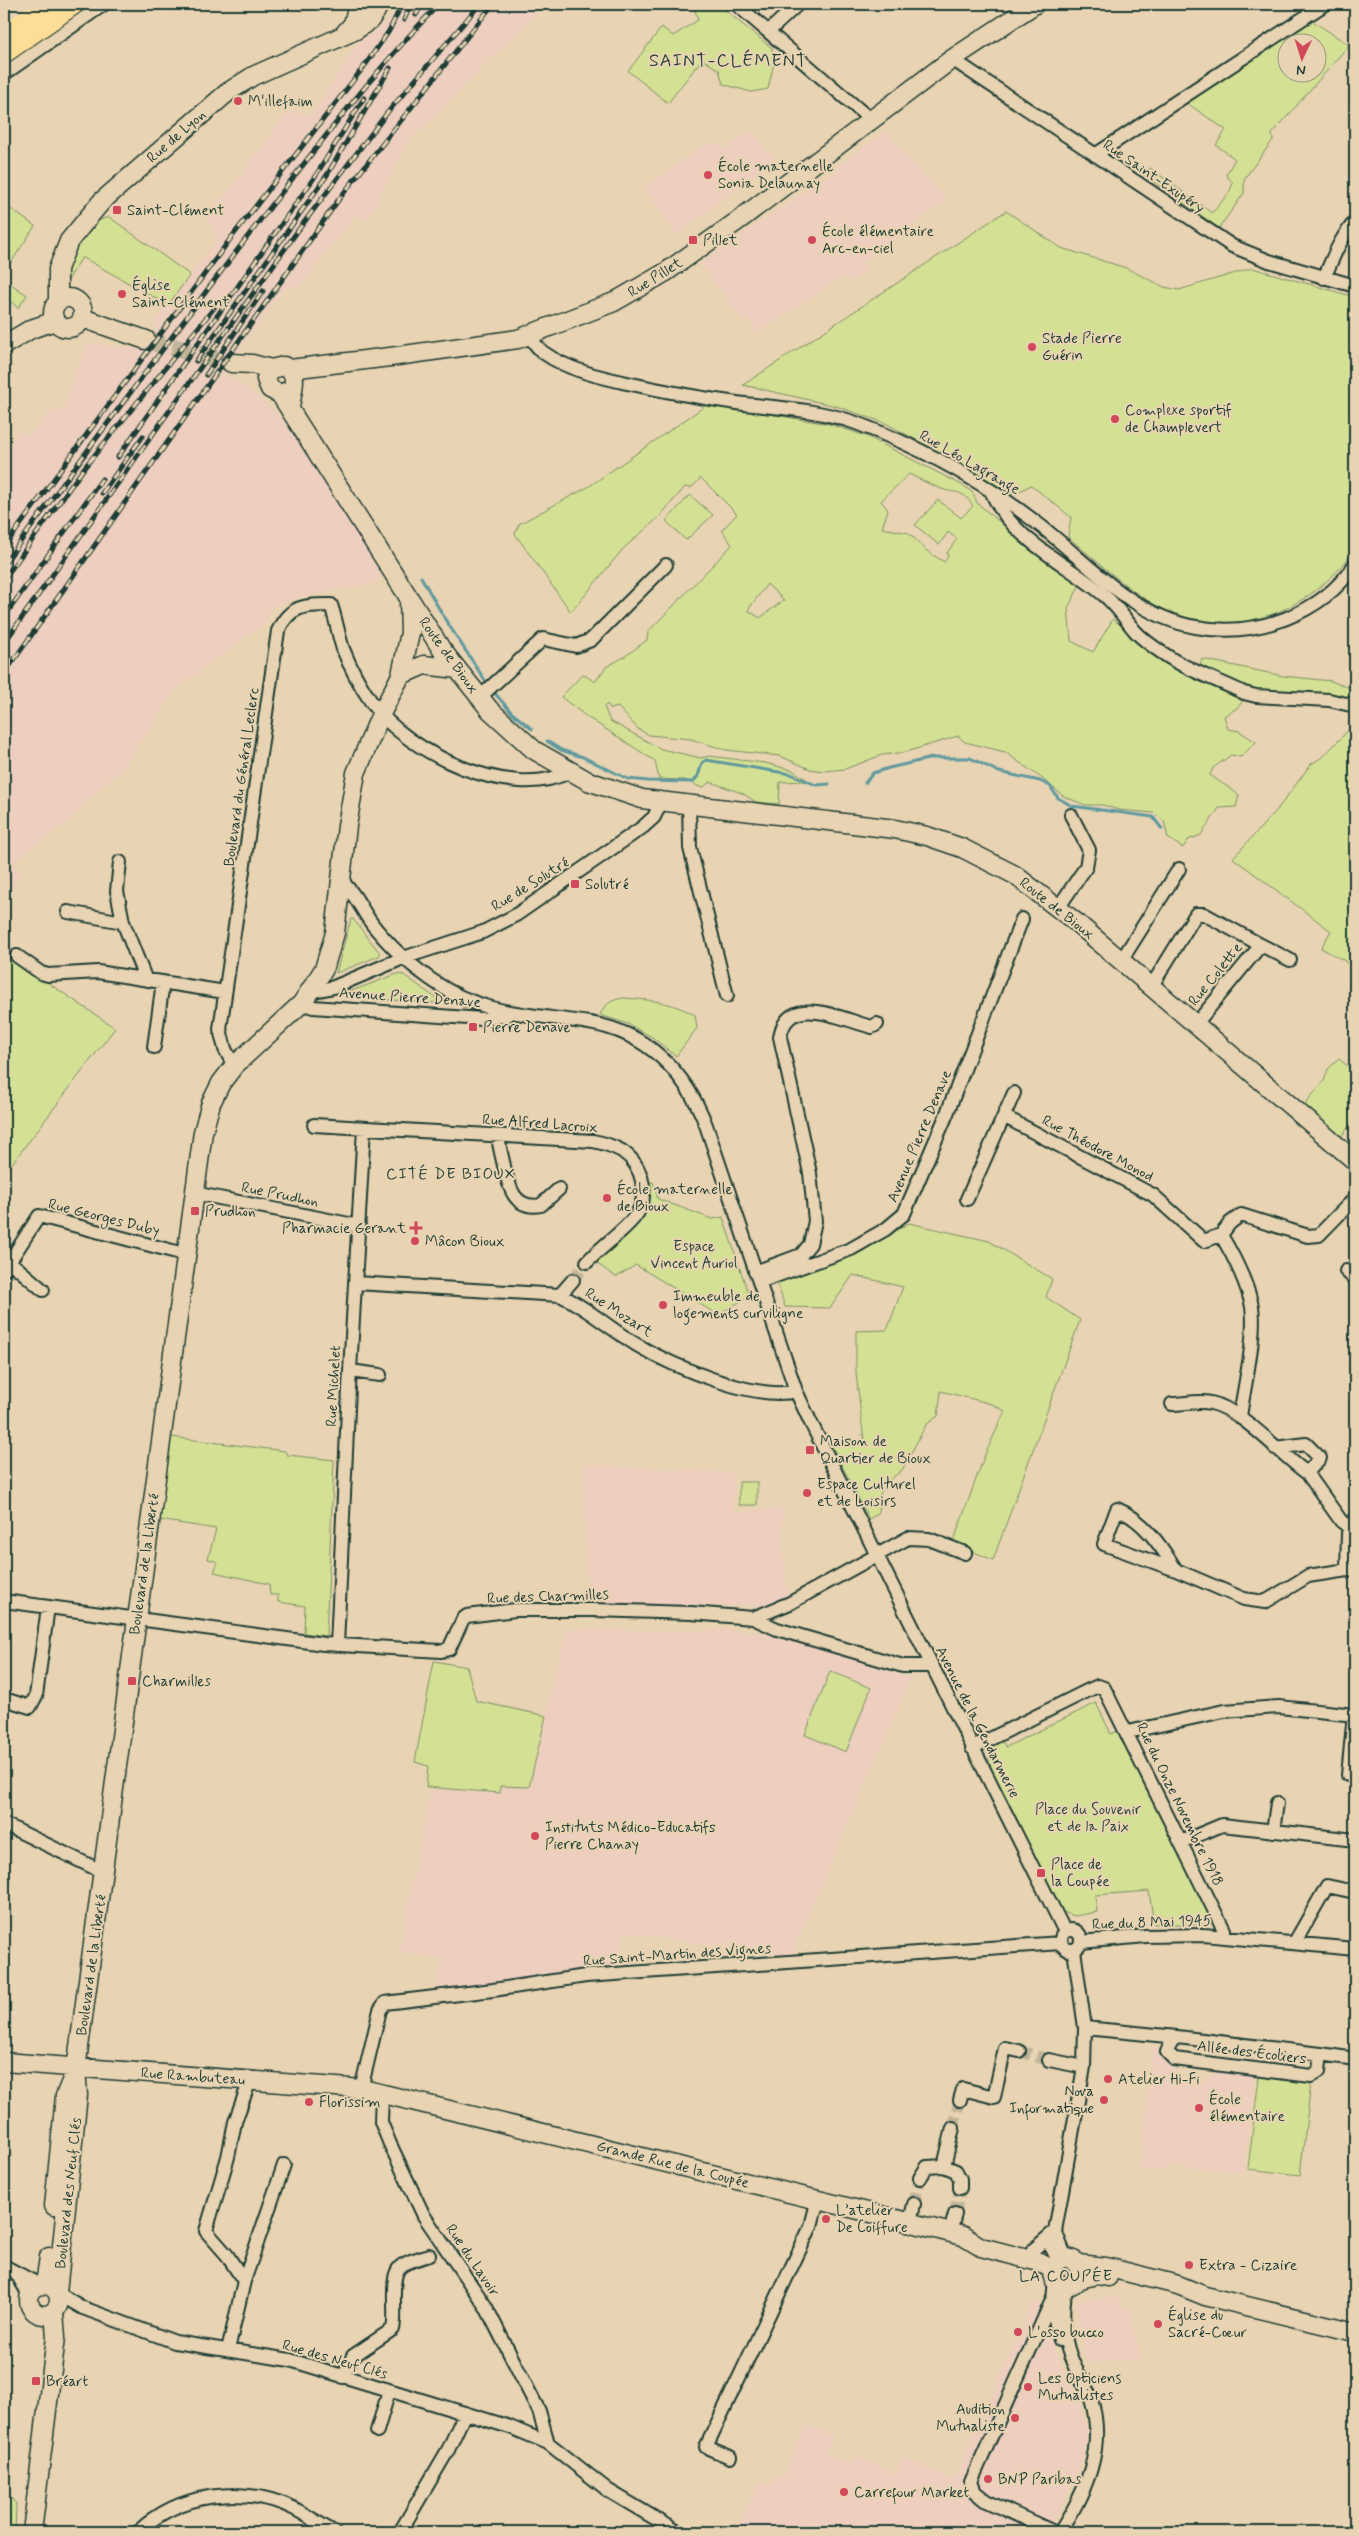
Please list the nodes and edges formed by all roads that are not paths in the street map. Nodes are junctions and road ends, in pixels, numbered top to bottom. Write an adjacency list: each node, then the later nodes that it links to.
1 (26, 4): 11 (street)
2 (49, 4): 14 (main road)
3 (74, 4): 15 (main road)
4 (104, 4): 17 (street)
5 (358, 4): 13 (main road)
6 (736, 4): 12 (street)
7 (798, 4): 12 (street)
8 (1036, 4): 16 (main road, Rue Pillet)
9 (1325, 4): 19 (street)
10 (375, 6): 13 (main road, Rue de Lyon)
11 (4, 19)
12 (769, 31): 18 (street)
13 (344, 34): 23 (main road, Rue de Lyon)
14 (4, 36)
15 (4, 53)
16 (952, 59): 18 (main road, Rue Pillet); 19 (street, Rue Saint-Exupéry)
17 (4, 74)
18 (870, 120): 26 (main road, Rue Pillet)
19 (1095, 155): 21 (street, Rue Saint-Exupéry)
20 (1355, 222): 21 (street)
21 (1324, 278): 22 (street, Rue Saint-Exupéry)
22 (1355, 286)
23 (62, 296): 24 (main road); 25 (main road)
24 (82, 318): 25 (main road); 27 (main road)
25 (55, 321): 28 (main road)
26 (529, 336): 29 (main road, Rue Pillet); 30 (street, Rue Léo Lagrange)
27 (146, 340)
28 (4, 345)
29 (289, 388): 29 (main road, Route de Bioux); 33 (main road, Route de Bioux)
30 (991, 491): 32 (street, Rue Léo Lagrange); 39 (street)
31 (666, 564): 38 (street)
32 (1355, 564)
33 (409, 599): 34 (main road, Route de Bioux); 35 (main road)
34 (436, 641): 35 (main road); 36 (main road, Route de Bioux); 37 (main road)
35 (408, 648): 37 (main road)
36 (457, 669): 37 (main road); 38 (main road, Route de Bioux)
37 (409, 671): 40 (main road, Boulevard de la Liberté)
38 (487, 691): 41 (main road, Route de Bioux)
39 (1355, 706)
40 (381, 714): 41 (street); 47 (main road, Boulevard de la Liberté); 60 (street, Boulevard du Général Leclerc)
41 (569, 772): 42 (main road, Route de Bioux)
42 (661, 802): 43 (main road, Route de Bioux); 54 (street, Rue de Solutré)
43 (689, 805): 48 (main road, Route de Bioux); 61 (street)
44 (1071, 815): 48 (street)
45 (120, 862): 51 (street)
46 (1179, 869): 56 (street)
47 (341, 881): 54 (street, Avenue Pierre Denave); 62 (main road, Boulevard de la Liberté)
48 (1058, 908): 56 (main road, Route de Bioux)
49 (68, 912): 51 (street)
50 (1022, 919): 85 (street, Avenue Pierre Denave)
51 (124, 922): 57 (street)
52 (1259, 944): 55 (street, Rue Colette); 59 (street, Rue Colette); 67 (street, Rue Colette)
53 (17, 956): 57 (street)
54 (403, 958): 62 (street, Rue de Solutré); 63 (street, Avenue Pierre Denave)
55 (1290, 960)
56 (1121, 961): 59 (main road, Route de Bioux)
57 (145, 978): 58 (street)
58 (164, 982): 60 (street); 68 (street)
59 (1151, 987): 67 (main road, Route de Bioux)
60 (225, 992): 69 (street, Boulevard du Général Leclerc)
61 (727, 996)
62 (306, 998): 65 (street, Avenue Pierre Denave); 69 (main road, Boulevard de la Liberté)
63 (466, 998): 64 (street, Avenue Pierre Denave); 65 (street)
64 (516, 1014): 65 (street, Avenue Pierre Denave); 85 (street, Avenue Pierre Denave)
65 (456, 1017)
66 (877, 1024): 85 (street)
67 (1195, 1024): 75 (main road, Route de Bioux)
68 (154, 1047)
69 (234, 1066): 77 (main road, Boulevard de la Liberté)
70 (1014, 1093): 71 (street)
71 (1005, 1117): 79 (street); 81 (street, Rue Théodore Monod)
72 (314, 1125): 73 (street, Rue Alfred Lacroix)
73 (364, 1128): 74 (street, Rue Alfred Lacroix); 80 (street, Rue Michelet)
74 (498, 1136): 76 (street); 83 (street, Rue Alfred Lacroix)
75 (1355, 1161)
76 (560, 1189)
77 (194, 1193): 80 (street, Rue Prudhon); 82 (main road, Boulevard de la Liberté)
78 (1355, 1198): 81 (street)
79 (967, 1199)
80 (360, 1226): 87 (street, Rue Michelet)
81 (1221, 1235): 94 (street)
82 (184, 1254): 84 (street, Rue Georges Duby); 105 (main road, Boulevard de la Liberté)
83 (587, 1262)
84 (7, 1266): 88 (street, Rue Georges Duby)
85 (757, 1277): 92 (street, Avenue Pierre Denave)
86 (573, 1280): 89 (street)
87 (356, 1283): 89 (street, Rue Mozart); 90 (street, Rue Michelet)
88 (43, 1290)
89 (560, 1295): 92 (street, Rue Mozart)
90 (350, 1371): 91 (street); 106 (street, Rue Michelet)
91 (380, 1375)
92 (796, 1391): 99 (street, Avenue Pierre Denave)
93 (1172, 1404): 94 (street)
94 (1240, 1417): 95 (street)
95 (1275, 1448): 96 (street); 96 (street)
96 (1307, 1473): 97 (street)
97 (1353, 1523): 101 (street)
98 (965, 1553): 99 (street, Rue des Charmilles)
99 (876, 1554): 104 (street, Rue des Charmilles); 107 (street, Avenue de la Gendarmerie)
100 (1176, 1570): 100 (street); 101 (street)
101 (1351, 1570)
102 (4, 1601): 103 (street, Rue des Charmilles)
103 (48, 1607): 105 (street, Rue des Charmilles); 108 (street)
104 (753, 1618): 106 (street, Rue des Charmilles); 107 (street)
105 (137, 1619): 106 (street, Rue des Charmilles); 118 (main road, Boulevard de la Liberté)
106 (337, 1645)
107 (931, 1666): 111 (street, Avenue de la Gendarmerie)
108 (4, 1699)
109 (1355, 1714): 110 (street); 112 (street)
110 (1128, 1732): 111 (street, Rue du Onze Novembre 1918); 117 (street, Rue du Onze Novembre 1918)
111 (972, 1748): 121 (street, Avenue de la Gendarmerie)
112 (1355, 1776)
113 (1276, 1803): 115 (street)
114 (4, 1824): 118 (street)
115 (1273, 1831): 116 (street); 117 (street)
116 (1355, 1840)
117 (1180, 1842): 120 (street, Rue du Onze Novembre 1918)
118 (103, 1872): 138 (main road, Boulevard de la Liberté)
119 (1350, 1891): 122 (street)
120 (1224, 1936): 122 (street, Rue du 8 Mai 1945); 123 (street, Rue du 8 Mai 1945)
121 (1063, 1937): 123 (street); 123 (street); 141 (street, Rue Saint-Martin des Vignes)
122 (1295, 1942): 124 (street, Rue du 8 Mai 1945)
123 (1078, 1946): 125 (street)
124 (1355, 1949)
125 (1085, 2028): 126 (street, Allée des Écoliers); 136 (street)
126 (1146, 2035): 127 (street, Allée des Écoliers); 130 (street, Allée des Écoliers)
127 (1177, 2037): 128 (street, Allée des Écoliers); 130 (street, Allée des Écoliers)
128 (1248, 2045): 131 (street, Allée des Écoliers); 137 (street)
129 (1019, 2051): 144 (street)
130 (1167, 2052): 137 (street, Allée des Écoliers)
131 (1321, 2054): 132 (street, Allée des Écoliers); 137 (street, Allée des Écoliers)
132 (1355, 2059)
133 (1049, 2060): 136 (street)
134 (4, 2062): 135 (main road, Rue Rambuteau)
135 (42, 2066): 138 (main road, Rue Rambuteau); 143 (main road, Boulevard des Neuf Clés)
136 (1084, 2067): 154 (street)
137 (1245, 2067)
138 (76, 2069): 139 (main road, Rue Rambuteau); 143 (main road, Boulevard des Neuf Clés)
139 (108, 2071): 140 (main road, Rue Rambuteau); 143 (main road)
140 (250, 2080): 141 (main road, Rue Rambuteau); 160 (street)
141 (361, 2089): 142 (main road, Rue Rambuteau)
142 (382, 2094): 150 (main road, Grande Rue de la Coupée); 169 (street, Rue du Lavoir)
143 (72, 2096): 161 (main road, Boulevard des Neuf Clés); 161 (main road, Boulevard des Neuf Clés)
144 (960, 2100)
145 (953, 2128): 147 (street)
146 (284, 2164): 160 (street)
147 (944, 2166): 148 (street); 149 (street)
148 (920, 2178)
149 (960, 2188)
150 (818, 2199): 153 (main road, Grande Rue de la Coupée); 170 (street)
151 (914, 2204): 153 (street)
152 (955, 2214): 155 (street)
153 (910, 2222): 155 (main road, Grande Rue de la Coupée)
154 (1053, 2234): 156 (street); 159 (street)
155 (957, 2235): 156 (main road, Grande Rue de la Coupée); 159 (main road, Grande Rue de la Coupée)
156 (1033, 2250): 159 (main road, Grande Rue de la Coupée)
157 (429, 2255): 165 (street)
158 (4, 2266): 161 (street)
159 (1062, 2273): 162 (main road, Grande Rue de la Coupée); 164 (street); 164 (street); 176 (street)
160 (244, 2281): 163 (street)
161 (46, 2296): 163 (street, Rue des Neuf Clés); 172 (main road, Boulevard des Neuf Clés)
162 (1355, 2332)
163 (228, 2350): 165 (street, Rue des Neuf Clés)
164 (1072, 2360): 177 (street)
165 (343, 2377): 166 (street, Rue des Neuf Clés)
166 (389, 2391): 167 (street, Rue des Neuf Clés); 168 (street)
167 (465, 2412): 169 (street, Rue des Neuf Clés); 174 (street)
168 (377, 2431)
169 (548, 2443): 175 (street, Rue des Neuf Clés)
170 (730, 2458)
171 (328, 2531): 173 (street)
172 (32, 2532)
173 (138, 2532)
174 (400, 2532)
175 (678, 2532)
176 (1054, 2532)
177 (1060, 2532)

